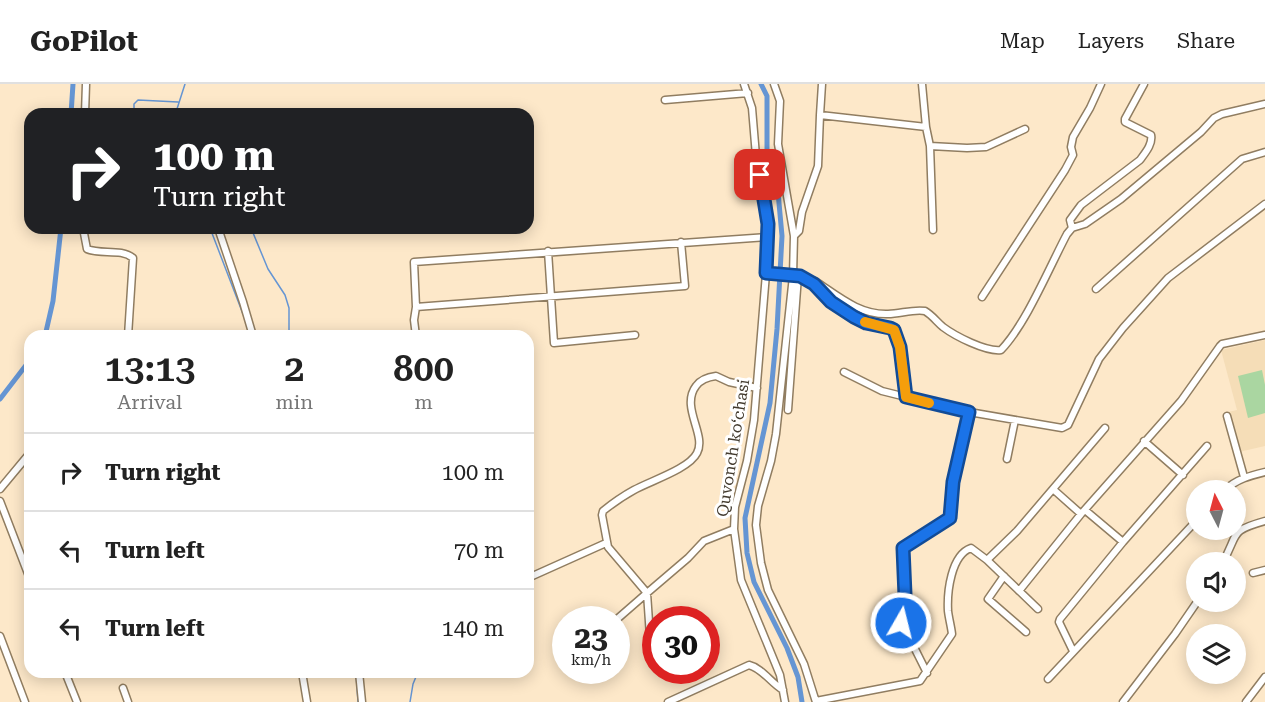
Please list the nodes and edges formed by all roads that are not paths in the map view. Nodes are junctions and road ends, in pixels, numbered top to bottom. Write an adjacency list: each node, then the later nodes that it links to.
1 (86, 84): 11 (street)
2 (744, 84): 8 (street, Quvonch koʻchasi)
3 (774, 84): 22 (street)
4 (822, 84): 12 (street)
5 (922, 84): 13 (street)
6 (1101, 84): 30 (street)
7 (1143, 84): 18 (street)
8 (748, 93): 9 (street); 23 (street, Quvonch koʻchasi)
9 (665, 100)
10 (1265, 104): 18 (street)
11 (85, 108)
12 (820, 115): 13 (street); 22 (street)
13 (926, 127): 15 (street)
14 (1025, 129): 15 (street)
15 (930, 146): 19 (street)
16 (1265, 152): 28 (street)
17 (1265, 204): 43 (street)
18 (1072, 228): 27 (street)
19 (933, 230)
20 (83, 234): 32 (street)
21 (220, 234): 33 (street)
22 (794, 236): 27 (street)
23 (769, 237): 24 (street); 26 (street, Quvonch koʻchasi)
24 (681, 242): 25 (street); 29 (street)
25 (548, 251): 29 (street); 31 (street)
26 (766, 273): 27 (street); 38 (street, Quvonch koʻchasi)
27 (797, 276): 39 (street); 40 (street); 93 (street)
28 (1096, 289)
29 (550, 296): 31 (street); 35 (street)
30 (982, 297)
31 (416, 307): 34 (street)
32 (128, 330)
33 (251, 330)
34 (415, 330)
35 (635, 335)
36 (1265, 335): 45 (street)
37 (844, 372): 39 (street)
38 (757, 388): 58 (street, Quvonch koʻchasi); 61 (street)
39 (906, 397): 41 (street)
40 (788, 410)
41 (969, 412): 43 (street); 78 (street)
42 (1227, 416): 51 (street)
43 (1015, 420): 47 (street)
44 (1105, 428): 54 (street)
45 (1144, 441): 50 (street); 56 (street)
46 (1207, 446): 50 (street)
47 (1007, 459)
48 (24, 460): 53 (street)
49 (1265, 472): 51 (street)
50 (1183, 475): 60 (street)
51 (1244, 477): 52 (street)
52 (1237, 480)
53 (0, 489)
54 (1054, 489): 56 (street); 63 (street)
55 (0, 501): 64 (street)
56 (1083, 512): 60 (street); 69 (street)
57 (1265, 521): 62 (street)
58 (734, 529): 70 (street); 85 (street, Quvonch koʻchasi)
59 (1186, 532): 77 (street)
60 (1123, 542): 77 (street)
61 (606, 543): 67 (street); 70 (street)
62 (1228, 552)
63 (987, 560): 68 (street); 78 (street)
64 (24, 563)
65 (1265, 570): 66 (street)
66 (1253, 573)
67 (534, 575)
68 (1004, 576): 69 (street); 75 (street)
69 (1019, 591): 73 (street)
70 (647, 593): 71 (street); 72 (street)
71 (648, 606)
72 (630, 608)
73 (1038, 609)
74 (1190, 612): 94 (street)
75 (1026, 632)
76 (0, 636): 86 (street)
77 (1073, 651): 83 (street)
78 (927, 673): 93 (street)
79 (1265, 677): 95 (street)
80 (67, 678): 87 (street)
81 (303, 678): 89 (street)
82 (360, 678): 90 (street)
83 (1048, 679)
84 (123, 688): 88 (street)
85 (783, 690): 91 (street); 92 (street, Quvonch koʻchasi)
86 (25, 702)
87 (77, 702)
88 (128, 702)
89 (307, 702)
90 (362, 702)
91 (668, 702)
92 (785, 702)
93 (816, 702)
94 (1123, 702)
95 (1246, 702)

